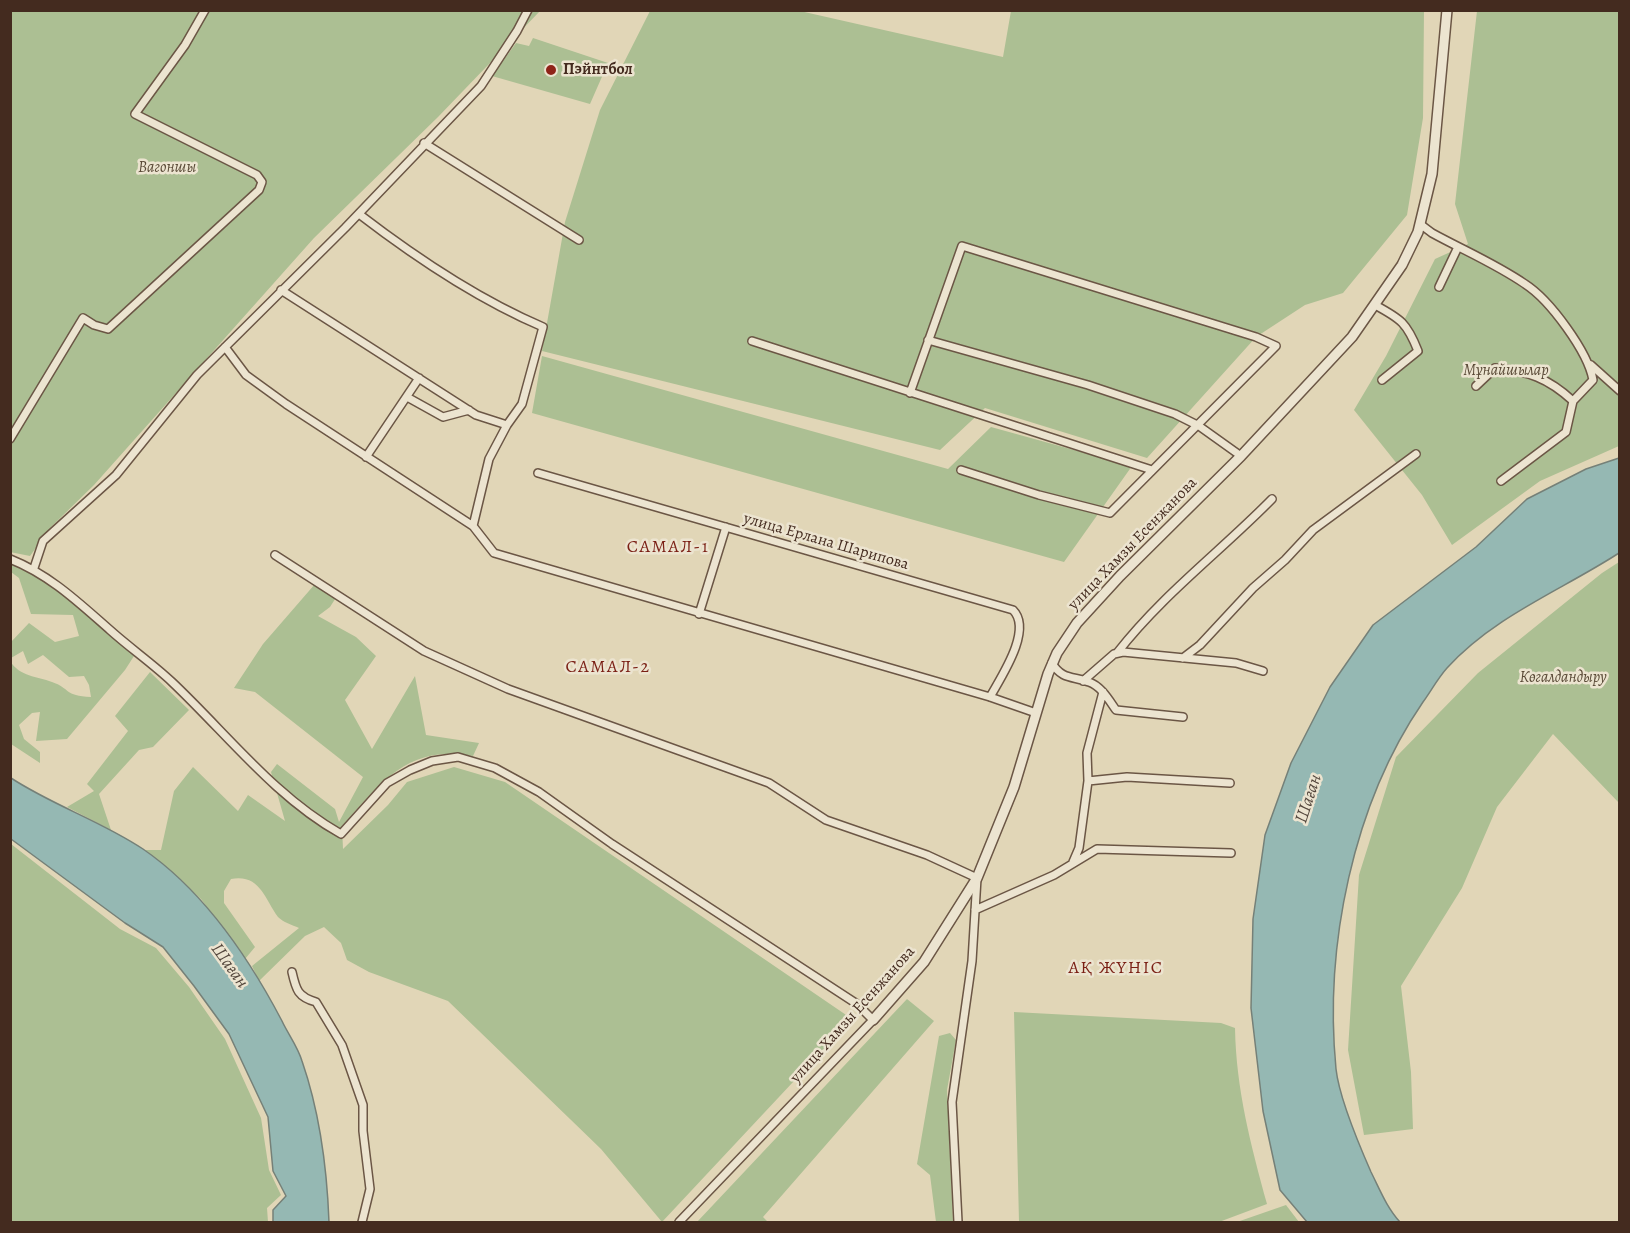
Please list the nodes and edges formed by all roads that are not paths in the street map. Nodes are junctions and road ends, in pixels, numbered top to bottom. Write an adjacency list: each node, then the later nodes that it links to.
1 (205, 10): 26 (street)
2 (528, 10): 4 (street)
3 (1447, 10): 6 (street, улица Хамзы Есенжанова)
4 (424, 143): 5 (street); 7 (street)
5 (359, 214): 10 (street); 24 (street)
6 (1420, 224): 8 (street); 11 (street, улица Хамзы Есенжанова)
7 (579, 240)
8 (1458, 247): 9 (street); 15 (street)
9 (1439, 287)
10 (281, 290): 14 (street); 16 (street)
11 (1376, 305): 17 (street); 28 (street, улица Хамзы Есенжанова)
12 (928, 340): 20 (street); 25 (street); 25 (street)
13 (752, 341): 20 (street)
14 (225, 347): 29 (street); 39 (street)
15 (1590, 365): 19 (street); 22 (street)
16 (419, 378): 21 (street); 23 (street)
17 (1382, 380)
18 (1476, 387): 22 (street)
19 (1620, 392)
20 (910, 393): 31 (street)
21 (406, 397): 23 (street); 29 (street)
22 (1573, 401): 33 (street)
23 (469, 410): 24 (street)
24 (507, 425): 35 (street)
25 (1199, 426): 28 (street); 31 (street)
26 (10, 439)
27 (1416, 454): 42 (street)
28 (1241, 456): 43 (street, улица Хамзы Есенжанова)
29 (366, 457): 35 (street)
30 (961, 470): 31 (street)
31 (1152, 470)
32 (538, 473): 36 (street, улица Ерлана Шарипова)
33 (1501, 481)
34 (1272, 499): 41 (street)
35 (473, 526): 40 (street)
36 (726, 527): 40 (street); 47 (street, улица Ерлана Шарипова)
37 (275, 555): 54 (street)
38 (10, 559): 39 (street)
39 (33, 568): 57 (street)
40 (699, 614): 47 (street)
41 (1117, 653): 42 (street); 45 (street)
42 (1183, 658): 44 (street)
43 (1052, 663): 45 (street); 48 (street, улица Хамзы Есенжанова)
44 (1263, 671)
45 (1083, 681): 46 (street)
46 (1103, 692): 49 (street); 50 (street)
47 (990, 697): 48 (street)
48 (1036, 713): 54 (street, улица Хамзы Есенжанова)
49 (1183, 717)
50 (1088, 781): 51 (street); 53 (street)
51 (1230, 783)
52 (1231, 853): 53 (street)
53 (1072, 863): 55 (street)
54 (977, 878): 55 (street); 57 (street, улица Хамзы Есенжанова)
55 (975, 910): 60 (street)
56 (292, 972): 58 (street)
57 (873, 1020): 59 (street, улица Хамзы Есенжанова)
58 (362, 1222)
59 (679, 1222)
60 (958, 1222)

